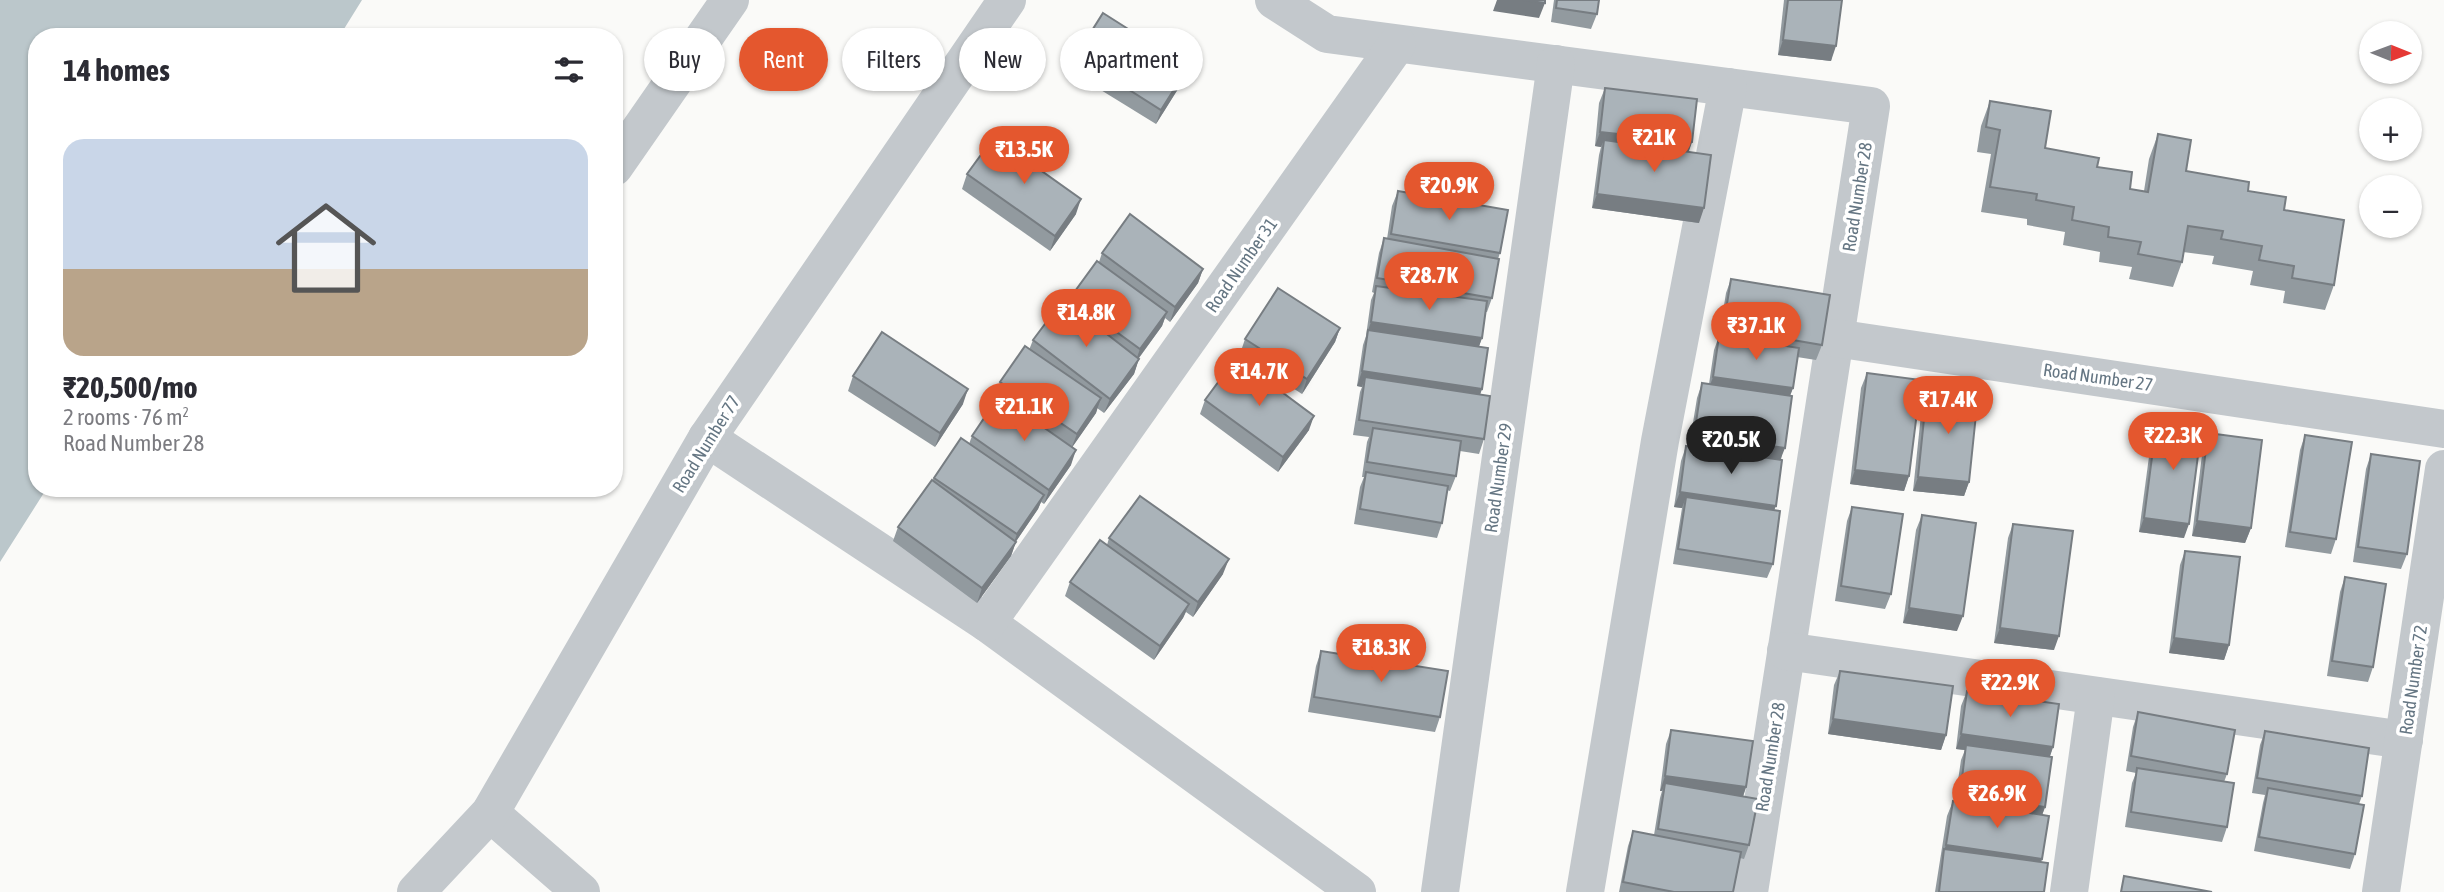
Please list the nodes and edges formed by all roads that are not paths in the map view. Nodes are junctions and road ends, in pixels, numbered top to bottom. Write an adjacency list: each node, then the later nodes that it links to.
1 (730, 0): 7 (street)
2 (1007, 0): 10 (street, Road Number 77)
3 (1274, 0): 4 (street, Road Number 28)
4 (1397, 44): 5 (street, Road Number 28); 12 (street, Road Number 31)
5 (1556, 64): 6 (street, Road Number 28); 20 (street, Road Number 29)
6 (1728, 87): 8 (street, Road Number 28); 21 (street)
7 (623, 154)
8 (1835, 338): 9 (street, Road Number 27); 13 (street, Road Number 28)
9 (2444, 429)
10 (707, 438): 12 (street); 16 (street, Road Number 77)
11 (2444, 469): 15 (street, Road Number 72)
12 (987, 623): 19 (street)
13 (1786, 652): 14 (street); 22 (street, Road Number 28)
14 (2096, 696): 15 (street); 23 (street)
15 (2404, 740): 24 (street, Road Number 72)
16 (490, 813): 17 (street, Road Number 77); 18 (street)
17 (416, 892)
18 (580, 892)
19 (1357, 892)
20 (1440, 892)
21 (1585, 892)
22 (1749, 892)
23 (2069, 892)
24 (2382, 892)

